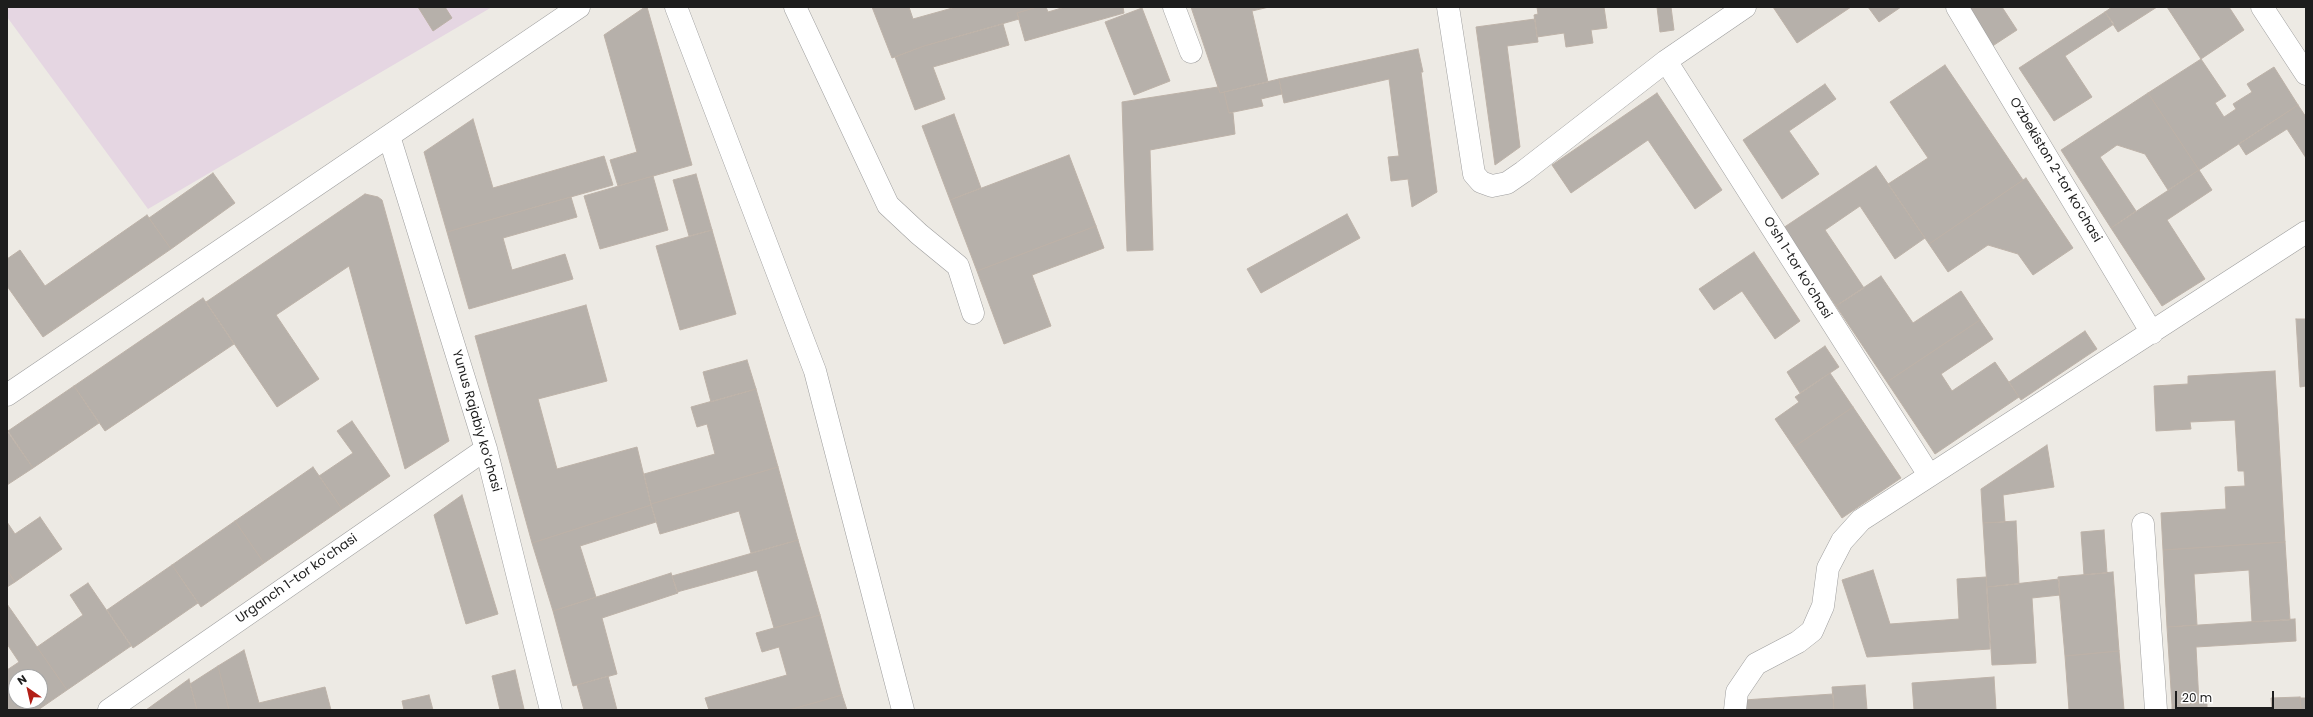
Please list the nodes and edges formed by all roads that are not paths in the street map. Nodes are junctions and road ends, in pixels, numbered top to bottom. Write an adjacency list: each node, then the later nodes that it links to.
1 (579, 7): 12 (street)
2 (676, 7): 22 (street)
3 (795, 7): 14 (street)
4 (1174, 7): 9 (street)
5 (1448, 7): 10 (street)
6 (1745, 7): 10 (street)
7 (1957, 7): 15 (street, O‘zbekiston 2-tor koʻchasi)
8 (2262, 7): 11 (street)
9 (1191, 52)
10 (1666, 60): 18 (street, O‘sh 1-tor koʻchasi)
11 (2306, 74)
12 (389, 136): 16 (street); 17 (street, Yunus Rajabiy koʻchasi)
13 (2306, 232): 15 (street)
14 (973, 312)
15 (2152, 332): 18 (street)
16 (7, 395)
17 (486, 449): 20 (street, Urganch 1-tor koʻchasi); 21 (street, Yunus Rajabiy koʻchasi)
18 (1929, 475): 23 (street)
19 (2143, 524): 24 (street)
20 (109, 710)
21 (551, 710)
22 (903, 710)
23 (1735, 710)
24 (2156, 710)

